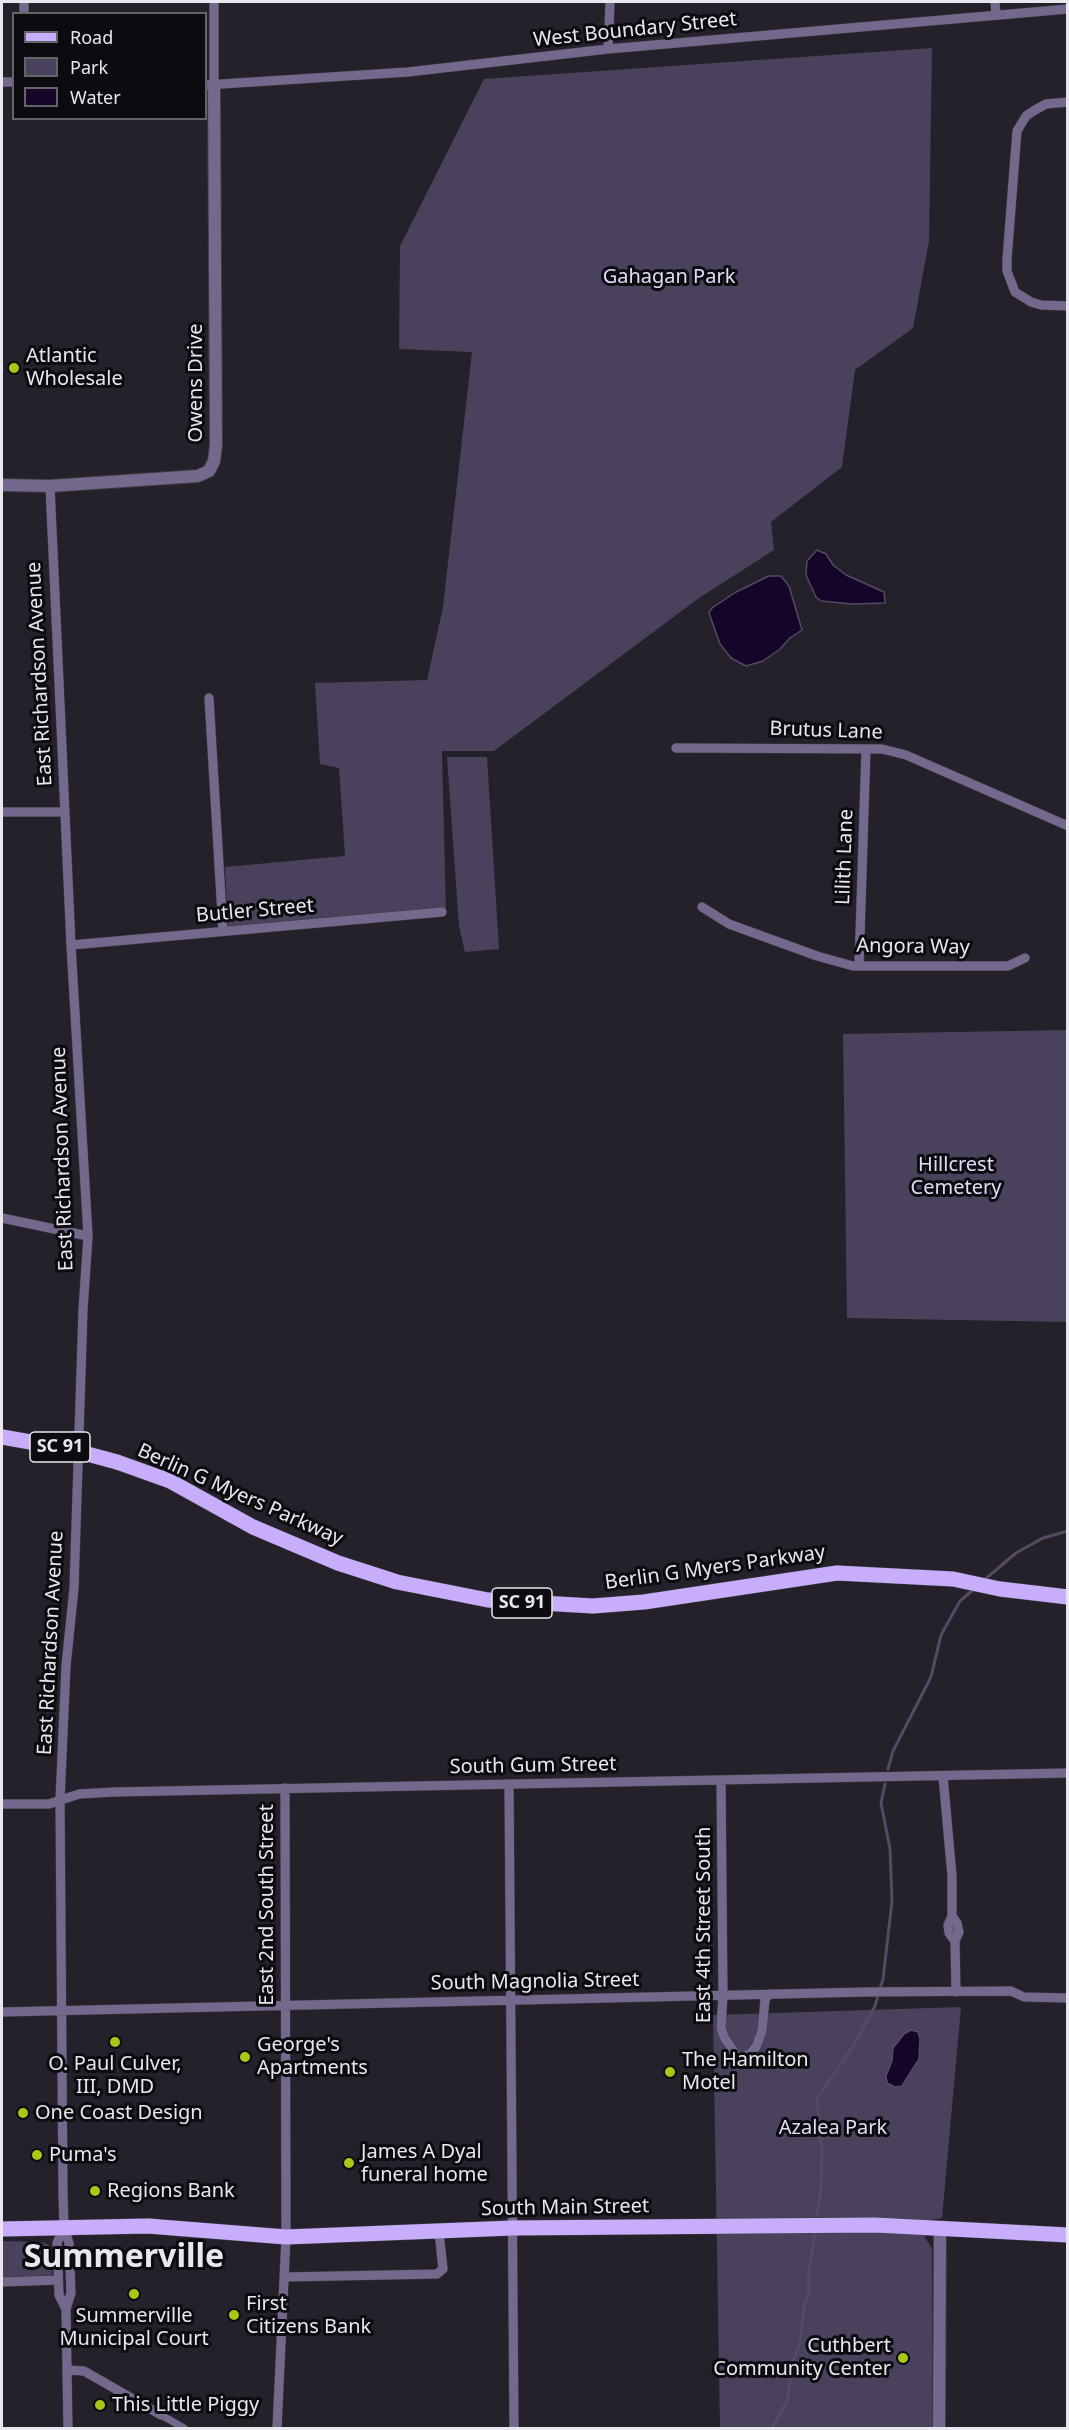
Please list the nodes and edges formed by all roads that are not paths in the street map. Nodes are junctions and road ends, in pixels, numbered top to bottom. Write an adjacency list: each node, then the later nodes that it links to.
1 (214, 2): 7 (street)
2 (610, 2): 6 (street)
3 (995, 2): 5 (street)
4 (1068, 9): 5 (street, West Boundary Street)
5 (996, 14): 6 (street, West Boundary Street)
6 (608, 49): 7 (street, West Boundary Street)
7 (210, 85): 11 (street, Owens Drive)
8 (1068, 102): 9 (street)
9 (1068, 306)
10 (2, 485): 11 (street, Owens Drive)
11 (50, 486): 16 (street, East Richardson Avenue)
12 (209, 698): 20 (street)
13 (676, 748): 14 (street, Brutus Lane)
14 (866, 749): 17 (street, Brutus Lane); 23 (street, Lilith Lane)
15 (2, 812): 16 (street)
16 (65, 812): 21 (street, East Richardson Avenue)
17 (1068, 826)
18 (702, 907): 23 (street, Angora Way)
19 (442, 912): 20 (street, Butler Street)
20 (223, 931): 21 (street, Butler Street)
21 (71, 945): 25 (street, East Richardson Avenue)
22 (1025, 958): 23 (street, Angora Way)
23 (859, 966)
24 (2, 1218): 25 (street)
25 (88, 1236): 33 (street, East Richardson Avenue)
26 (2, 1437): 27 (main road, Berlin G Myers Parkway / SC 91, bridge)
27 (1068, 1597)
28 (1068, 1773): 29 (street, South Gum Street)
29 (943, 1776): 30 (street, South Gum Street); 35 (street)
30 (721, 1780): 31 (street, South Gum Street); 37 (street, East 4th Street South)
31 (509, 1784): 32 (street, South Gum Street); 39 (street)
32 (285, 1788): 33 (street, South Gum Street); 40 (street, East 2nd South Street)
33 (60, 1800): 34 (street, South Gum Street); 41 (street, East Richardson Avenue)
34 (2, 1804)
35 (956, 1992): 36 (street, South Magnolia Street); 38 (street, South Magnolia Street)
36 (769, 1994): 37 (street, South Magnolia Street); 37 (street, East 4th Street South)
37 (723, 1995): 39 (street, South Magnolia Street)
38 (1068, 1998)
39 (510, 2000): 40 (street, South Magnolia Street); 44 (street)
40 (285, 2006): 41 (street, South Magnolia Street); 49 (street, East 2nd South Street)
41 (61, 2011): 42 (street, South Magnolia Street); 43 (street, East Richardson Avenue)
42 (2, 2012)
43 (64, 2227): 46 (main road, South Main Street); 49 (main road, South Main Street); 51 (street); 53 (street)
44 (512, 2228): 45 (main road, South Main Street); 47 (main road, South Main Street); 59 (street)
45 (940, 2228): 48 (main road, South Main Street); 60 (street)
46 (2, 2229)
47 (439, 2232): 49 (main road, South Main Street); 50 (street)
48 (1068, 2235)
49 (286, 2237): 50 (street, East 2nd South Street)
50 (285, 2277): 58 (street, East 2nd South Street)
51 (58, 2280): 52 (street); 53 (street)
52 (2, 2282)
53 (66, 2309): 54 (street)
54 (67, 2370): 55 (street); 56 (street)
55 (161, 2415): 57 (street)
56 (68, 2428)
57 (184, 2428)
58 (277, 2428)
59 (514, 2428)
60 (939, 2428)

